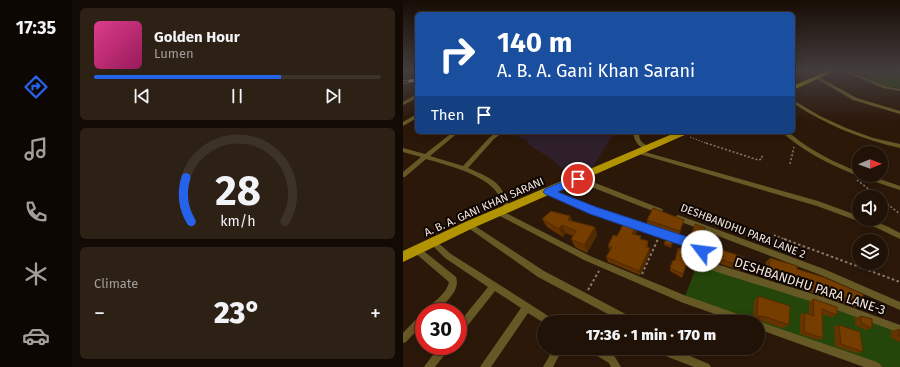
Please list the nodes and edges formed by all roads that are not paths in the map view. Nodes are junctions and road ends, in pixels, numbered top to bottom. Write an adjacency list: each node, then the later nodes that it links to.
1 (836, 88): 5 (street)
2 (415, 97): 4 (street)
3 (795, 102): 13 (street)
4 (403, 104)
5 (900, 113)
6 (415, 117): 7 (street)
7 (403, 124)
8 (453, 134): 16 (street)
9 (497, 134): 17 (street)
10 (636, 134): 15 (street)
11 (680, 134): 15 (main road, A. B. A. GANI KHAN SARANI)
12 (787, 134): 18 (street)
13 (900, 146)
14 (403, 150): 16 (street)
15 (643, 150): 20 (main road, A. B. A. GANI KHAN SARANI); 26 (street)
16 (424, 157): 17 (street); 19 (street)
17 (464, 170): 24 (street)
18 (852, 172)
19 (403, 175)
20 (578, 179): 23 (main road, A. B. A. GANI KHAN SARANI); 32 (street, DESHBANDHU PARA LANE 2)
21 (881, 182): 22 (street)
22 (900, 188)
23 (548, 192): 24 (main road, A. B. A. GANI KHAN SARANI); 40 (street, DESHBANDHU PARA LANE-3)
24 (504, 211): 25 (main road, A. B. A. GANI KHAN SARANI); 36 (street)
25 (469, 226): 27 (main road, A. B. A. GANI KHAN SARANI); 35 (street)
26 (900, 236)
27 (434, 242): 28 (main road, A. B. A. GANI KHAN SARANI); 30 (street)
28 (417, 250): 29 (main road, A. B. A. GANI KHAN SARANI); 31 (street)
29 (403, 257)
30 (494, 286): 33 (street); 37 (street)
31 (438, 303)
32 (900, 306)
33 (527, 307): 34 (street); 47 (street)
34 (539, 315)
35 (618, 315)
36 (729, 315)
37 (467, 320)
38 (415, 326): 41 (street)
39 (765, 327): 51 (street)
40 (900, 329)
41 (403, 339)
42 (439, 355): 46 (street)
43 (555, 355): 48 (street)
44 (604, 355): 49 (street)
45 (676, 355): 50 (street)
46 (429, 367)
47 (485, 367)
48 (548, 367)
49 (616, 367)
50 (706, 367)
51 (877, 367)

